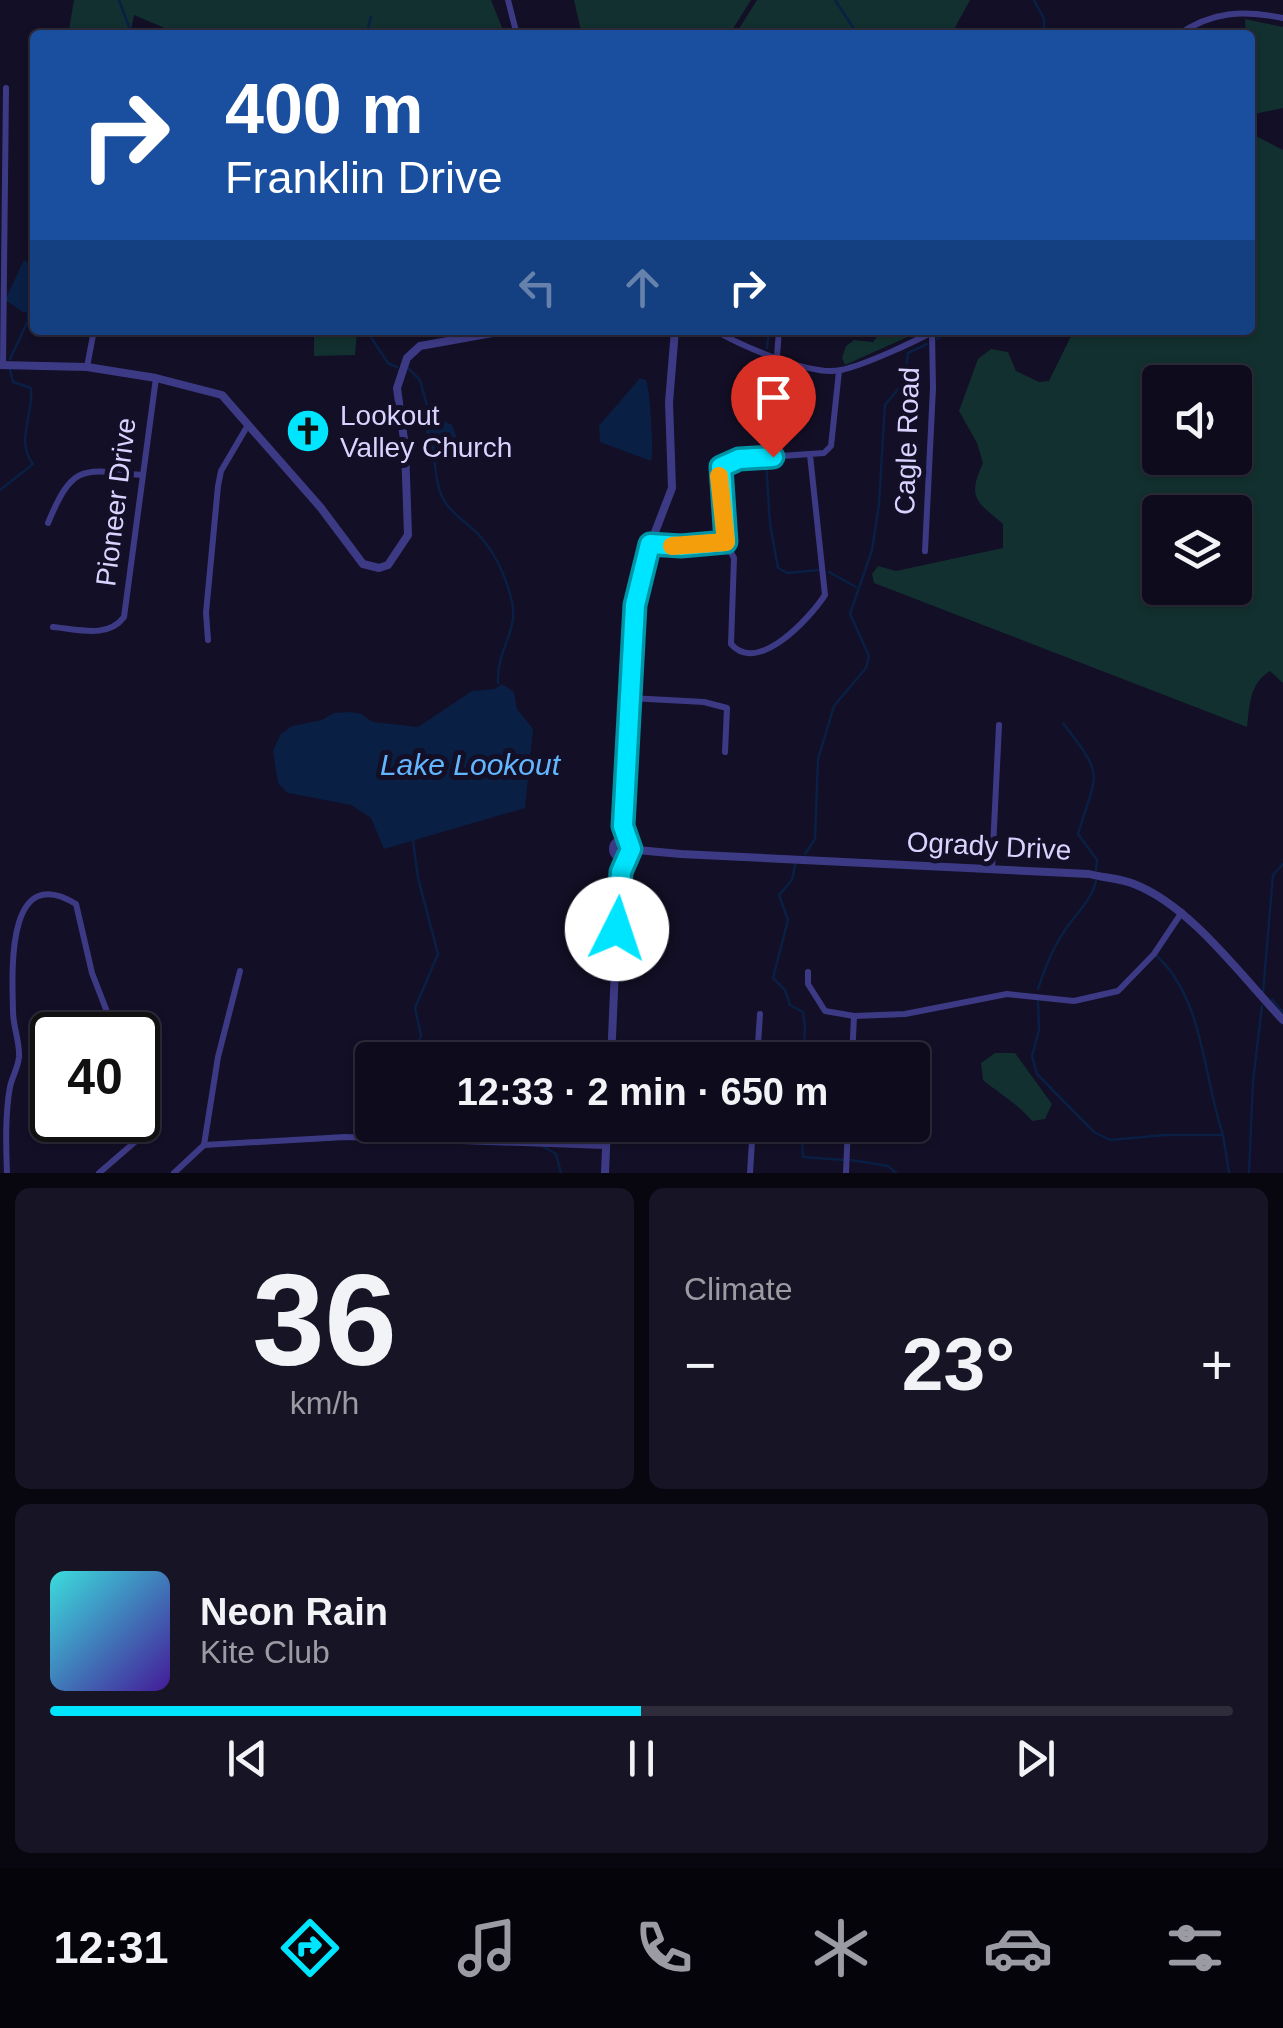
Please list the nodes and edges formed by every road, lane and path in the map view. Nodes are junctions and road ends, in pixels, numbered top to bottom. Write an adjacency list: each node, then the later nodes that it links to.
1 (508, 0): 3 (street)
2 (1283, 18): 4 (street)
3 (516, 30)
4 (1187, 30)
5 (6, 88): 14 (street)
6 (93, 335): 15 (street)
7 (481, 335): 18 (street)
8 (675, 335): 23 (street)
9 (722, 335): 13 (street)
10 (779, 335): 13 (street)
11 (925, 335): 16 (street)
12 (934, 335): 24 (street, Cagle Road)
13 (777, 356): 16 (street)
14 (1, 365): 15 (street)
15 (87, 368): 17 (street)
16 (838, 372): 19 (street)
17 (156, 378): 18 (street); 20 (street, Pioneer Drive)
18 (248, 425): 26 (street)
19 (810, 455): 22 (street); 22 (street)
20 (142, 475): 21 (street); 25 (street, Pioneer Drive)
21 (48, 523)
22 (726, 542): 23 (street)
23 (650, 544): 27 (street)
24 (925, 551)
25 (53, 627)
26 (208, 640)
27 (630, 698): 29 (street); 30 (street)
28 (999, 725): 32 (street)
29 (725, 752)
30 (628, 848): 31 (street, Ogrady Drive); 31 (street); 32 (street, Ogrady Drive); 33 (street)
31 (615, 856): 33 (street)
32 (992, 869): 34 (street, Ogrady Drive)
33 (621, 872): 41 (street)
34 (1182, 912): 39 (street); 40 (street, Ogrady Drive)
35 (240, 971): 48 (street)
36 (808, 972): 39 (street)
37 (107, 1012): 50 (street)
38 (760, 1014): 42 (street)
39 (854, 1016): 43 (street)
40 (1283, 1020)
41 (612, 1042)
42 (758, 1042)
43 (853, 1042)
44 (134, 1142): 51 (street)
45 (606, 1142): 49 (street)
46 (752, 1142): 54 (street)
47 (847, 1142): 55 (street)
48 (204, 1145): 49 (street); 52 (street)
49 (606, 1146): 53 (street)
50 (7, 1173)
51 (99, 1173)
52 (174, 1173)
53 (605, 1173)
54 (750, 1173)
55 (846, 1173)

